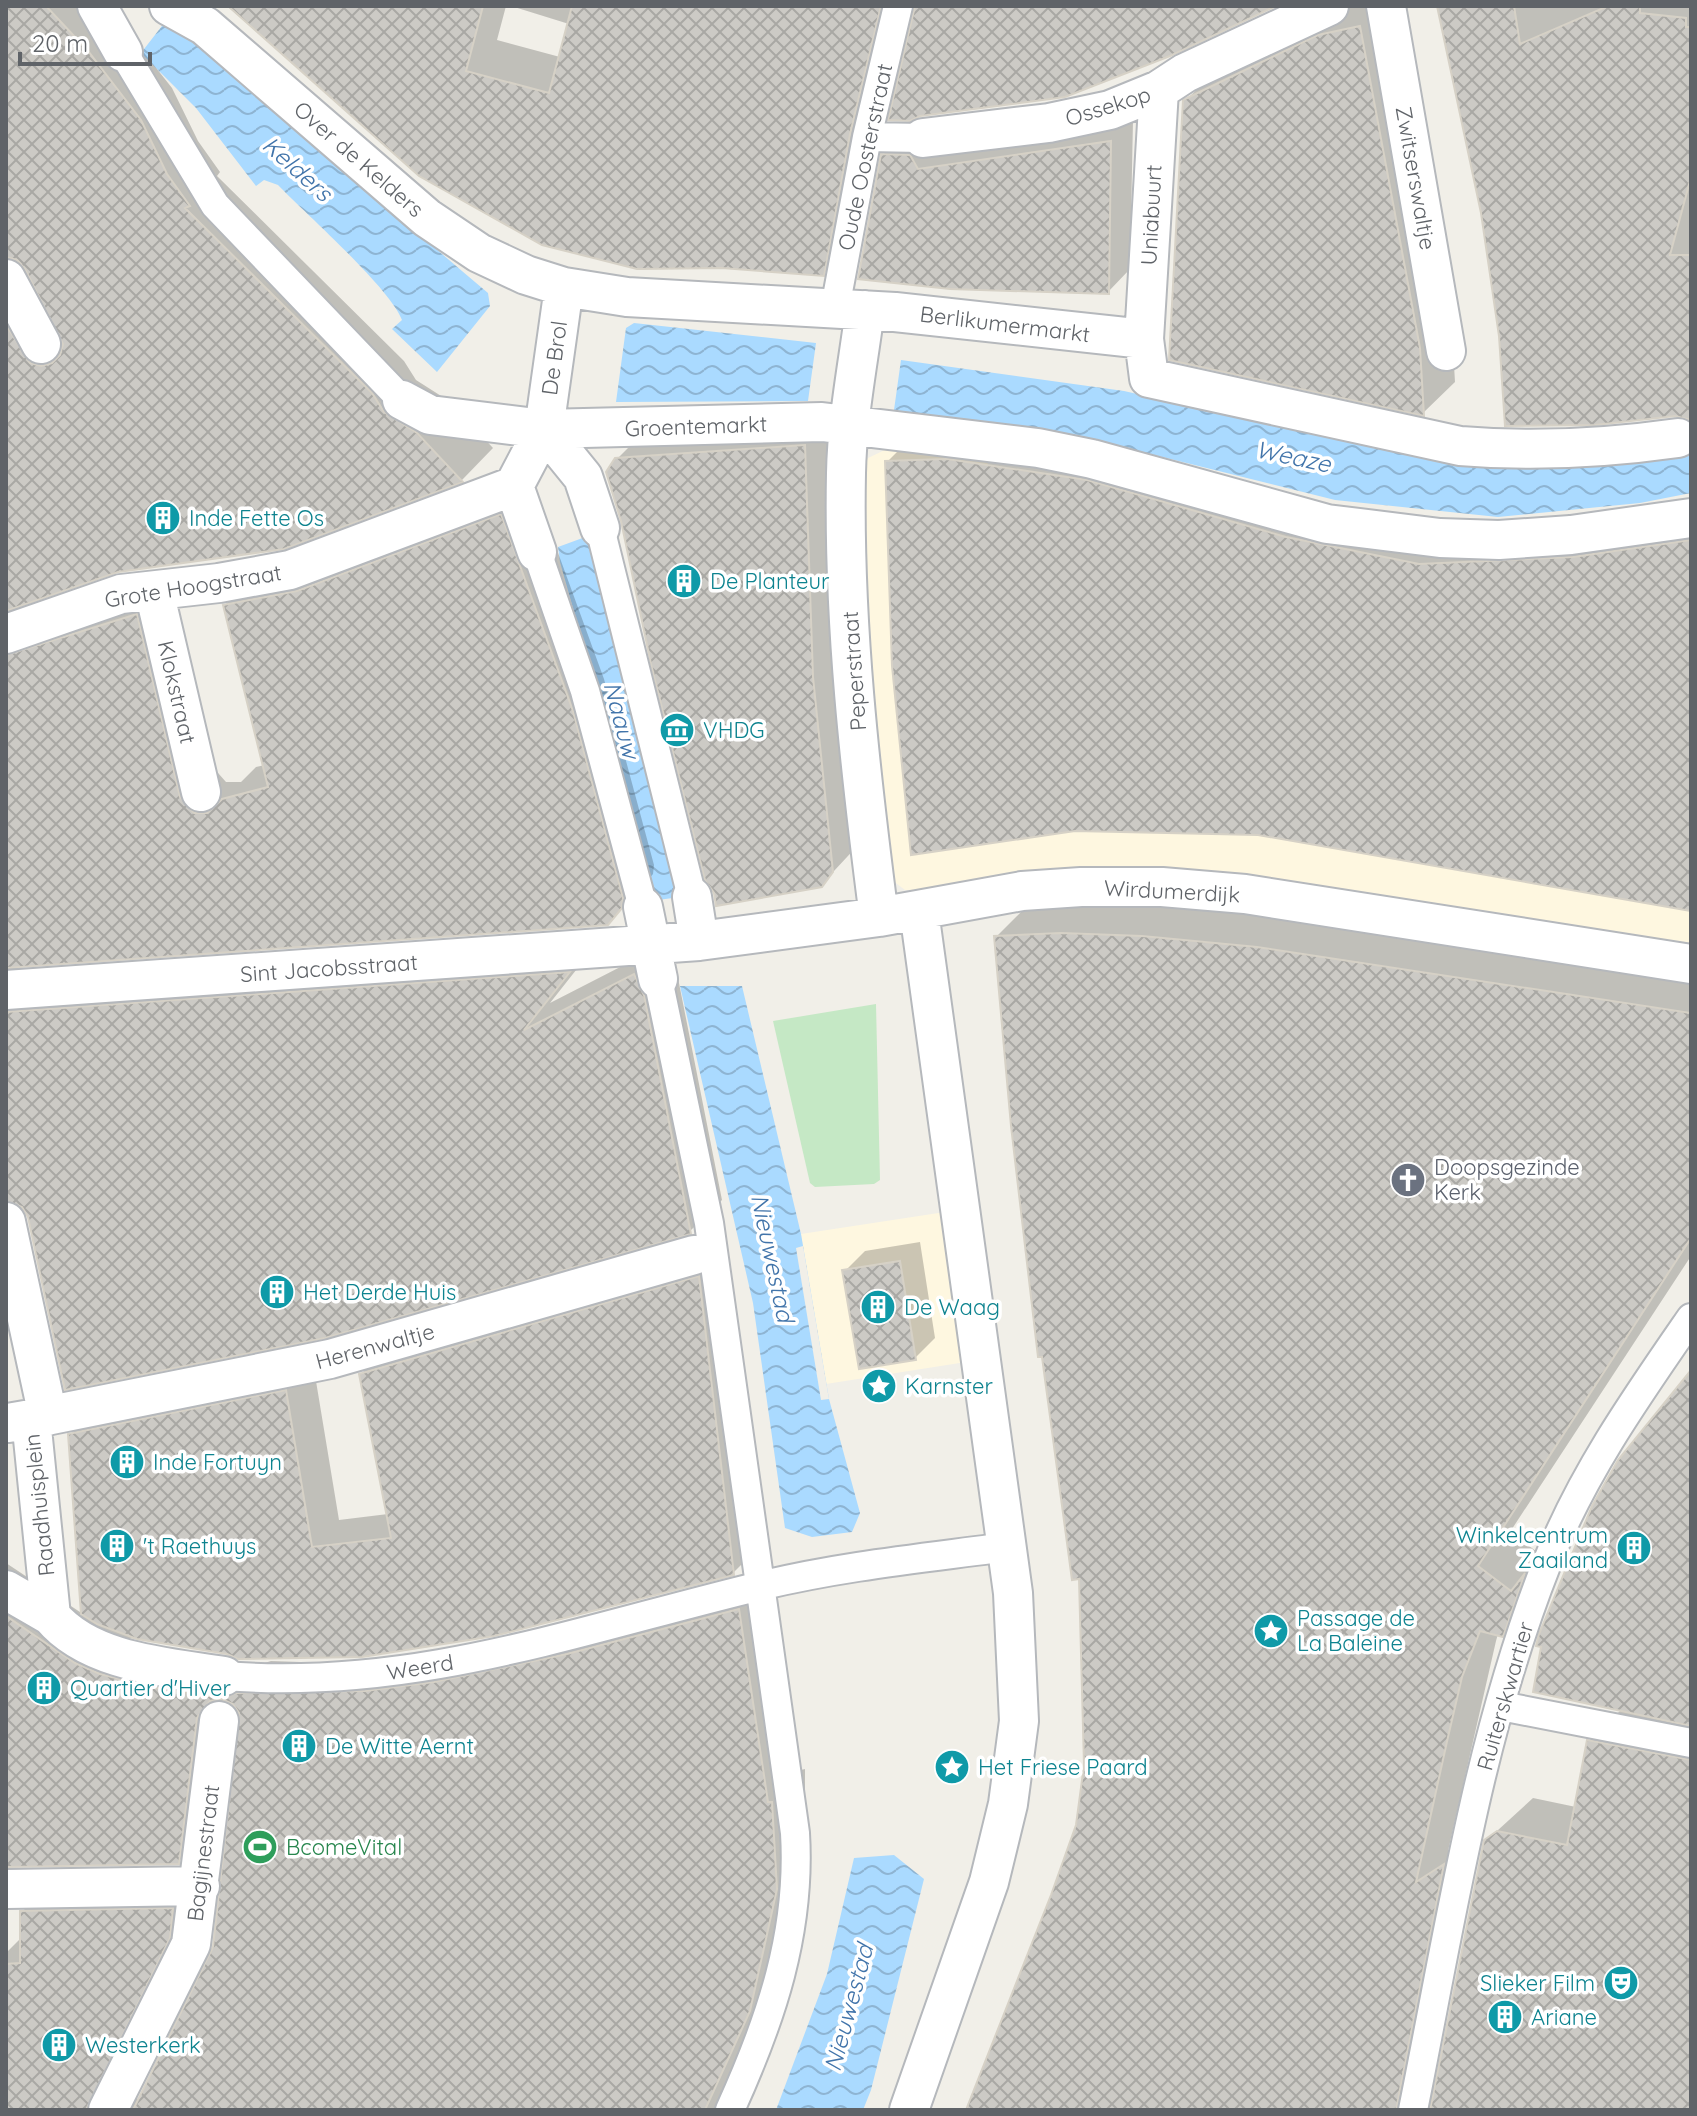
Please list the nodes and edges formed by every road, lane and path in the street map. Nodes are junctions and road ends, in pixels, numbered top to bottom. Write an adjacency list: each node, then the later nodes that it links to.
1 (97, 6): 6 (street)
2 (169, 6): 11 (street, Over de Kelders)
3 (898, 6): 8 (street, Oude Oosterstraat)
4 (1329, 6): 7 (street, Ossekop)
5 (1386, 6): 15 (street, Zwitserswaltje)
6 (123, 52): 16 (street)
7 (1159, 90): 9 (street, Ossekop); 13 (street, Uniabuurt)
8 (867, 137): 9 (street, Ossekop); 12 (street, Oude Oosterstraat)
9 (923, 138)
10 (6, 279): 14 (street)
11 (564, 287): 12 (street); 18 (street, De Brol)
12 (850, 309): 13 (street, Berlikumermarkt); 17 (street, Peperstraat)
13 (1144, 339): 19 (street)
14 (41, 344)
15 (1446, 351)
16 (402, 400): 18 (street)
17 (849, 425): 18 (street, Groentemarkt); 21 (street); 30 (street, Peperstraat)
18 (544, 429): 20 (street, De Brol); 22 (street)
19 (1678, 438)
20 (514, 486): 23 (street); 24 (street, Grote Hoogstraat)
21 (1691, 518)
22 (600, 528): 27 (street)
23 (537, 552): 28 (street)
24 (154, 591): 25 (street, Grote Hoogstraat); 26 (street, Klokstraat)
25 (6, 634)
26 (201, 792)
27 (692, 897): 31 (street)
28 (643, 907): 32 (street)
29 (919, 911): 30 (street, Wirdumerdijk); 33 (street, Wirdumerdijk); 39 (street)
30 (879, 917): 31 (street, Wirdumerdijk)
31 (699, 941): 32 (street, Wirdumerdijk)
32 (655, 962): 34 (street, Sint Jacobsstraat); 36 (street)
33 (1691, 964)
34 (6, 990)
35 (6, 1222): 38 (street, Raadhuisplein)
36 (704, 1252): 38 (street, Herenwaltje); 40 (street)
37 (1691, 1318): 44 (street, Ruiterskwartier)
38 (28, 1420): 42 (street, Raadhuisplein)
39 (999, 1548): 40 (street); 51 (street)
40 (761, 1586): 43 (street, Weerd); 50 (street)
41 (6, 1590): 42 (street, Raadhuisplein)
42 (63, 1628): 43 (street, Weerd)
43 (224, 1676)
44 (1501, 1706): 46 (street); 52 (street, Ruiterskwartier)
45 (219, 1721): 47 (street, Bagijnestraat)
46 (1691, 1743)
47 (200, 1886): 48 (street); 49 (street, Bagijnestraat)
48 (6, 1889)
49 (108, 2110)
50 (730, 2110)
51 (909, 2110)
52 (1413, 2110)

